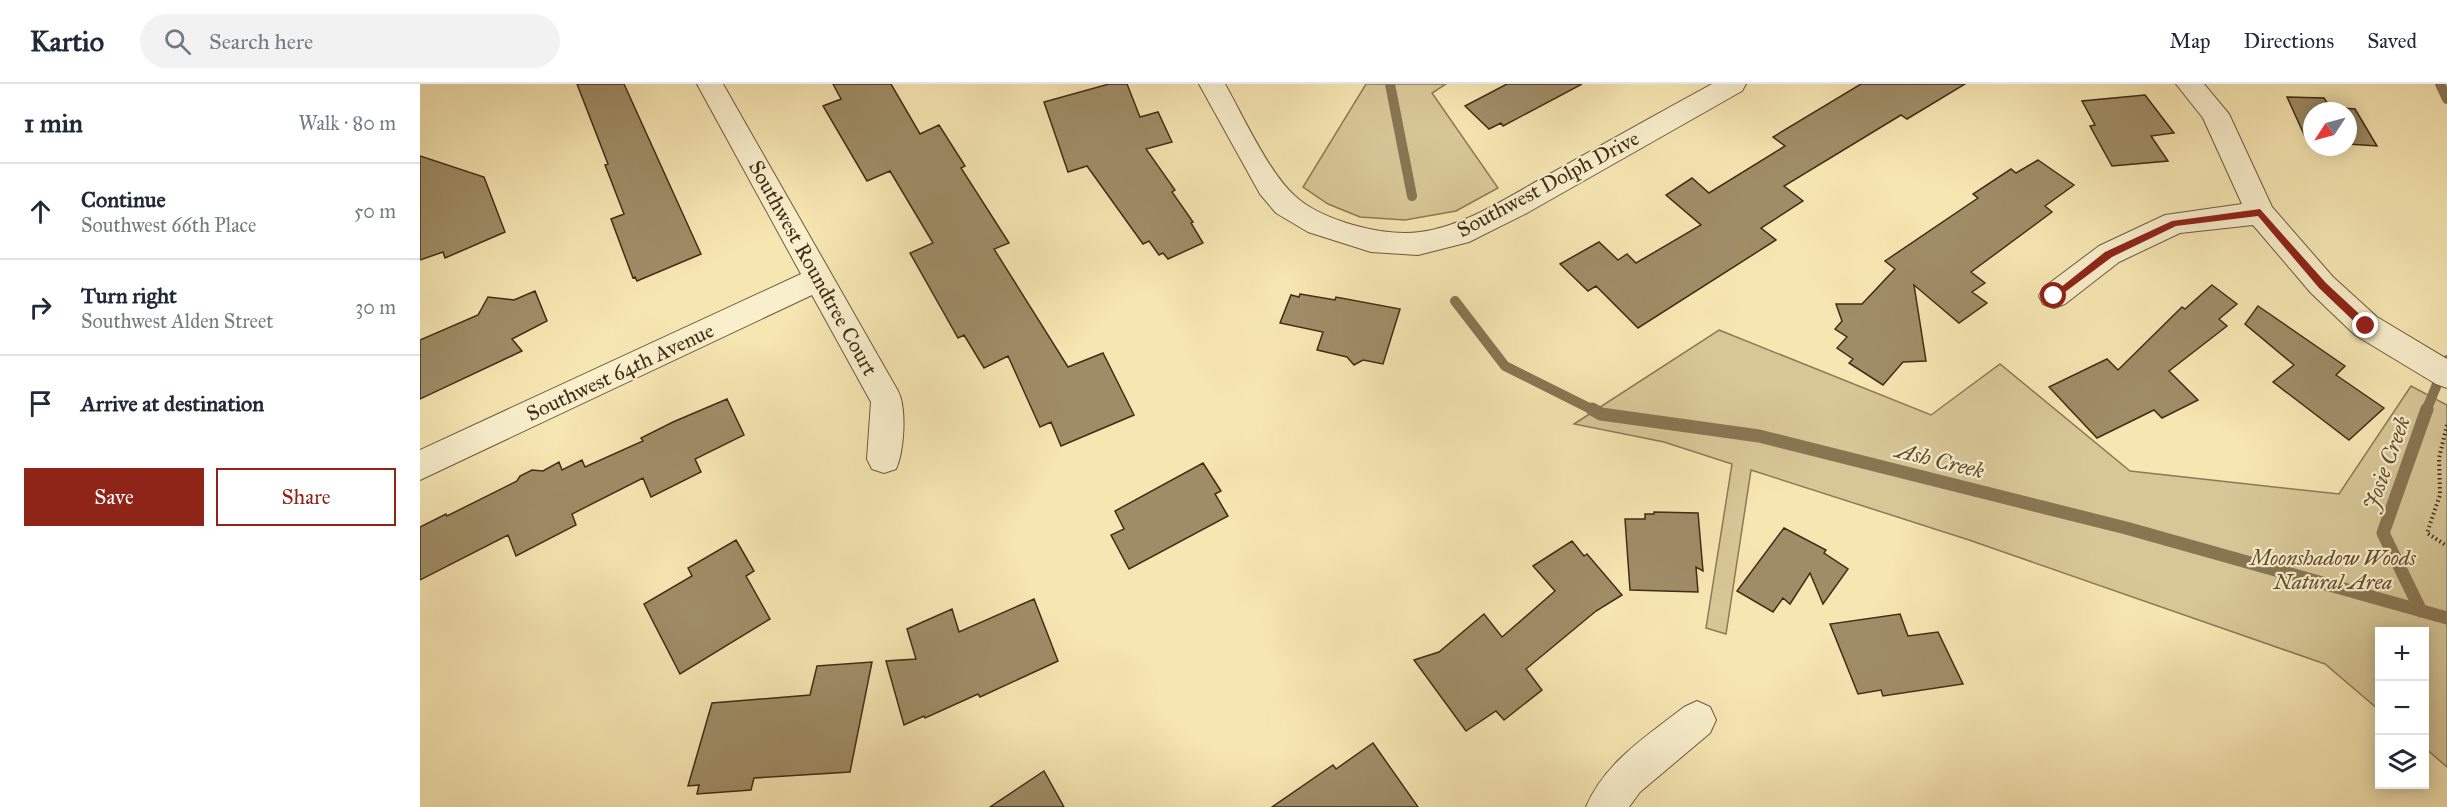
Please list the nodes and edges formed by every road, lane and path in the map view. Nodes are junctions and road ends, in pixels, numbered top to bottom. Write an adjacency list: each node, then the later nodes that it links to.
1 (710, 84): 6 (street, Southwest Roundtree Court)
2 (1212, 84): 3 (street, Southwest Dolph Drive)
3 (1733, 84)
4 (2189, 84): 5 (street)
5 (2260, 213): 7 (street); 8 (street)
6 (820, 278): 10 (street, Southwest Roundtree Court); 11 (street, Southwest 64th Avenue)
7 (2054, 296)
8 (2447, 375)
9 (2447, 425): 12 (path)
10 (884, 459)
11 (420, 466)
12 (2447, 546)
13 (1697, 720): 14 (street)
14 (1606, 807)

